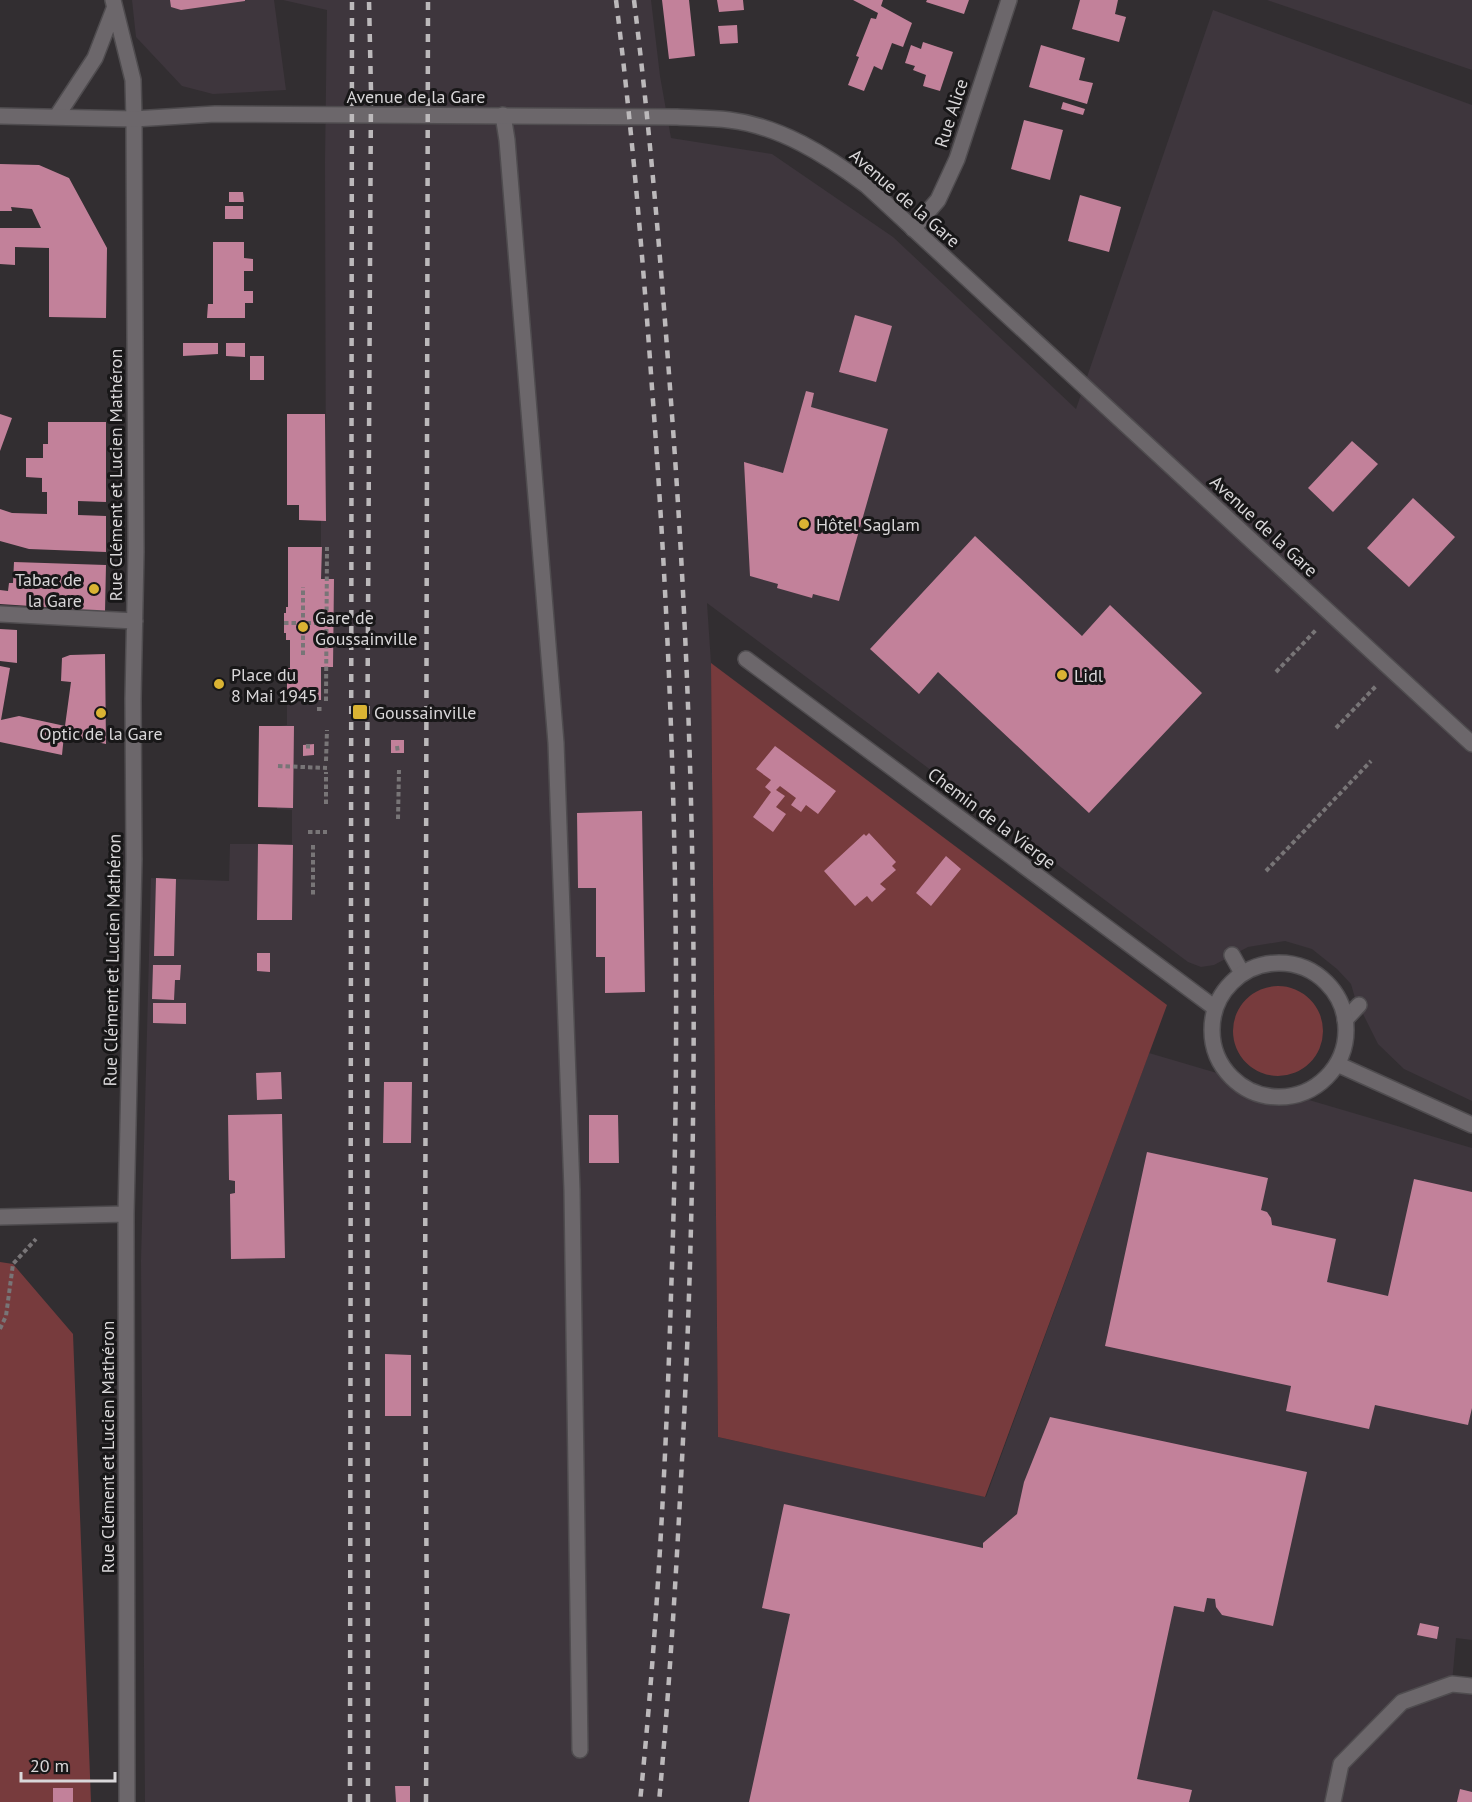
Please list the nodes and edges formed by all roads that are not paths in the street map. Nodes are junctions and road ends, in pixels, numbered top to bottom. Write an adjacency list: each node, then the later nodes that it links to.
1 (1009, 0): 7 (street, Rue Alice)
2 (114, 4): 5 (street); 6 (street, Rue Clément et Lucien Mathéron)
3 (503, 115): 6 (street, Avenue de la Gare); 7 (street, Avenue de la Gare); 22 (street)
4 (0, 116): 5 (street, Avenue de la Gare)
5 (57, 117): 6 (street, Avenue de la Gare)
6 (134, 119): 9 (street, Rue Clément et Lucien Mathéron)
7 (913, 229): 11 (street, Avenue de la Gare)
8 (0, 614): 9 (street)
9 (135, 621): 19 (street, Rue Clément et Lucien Mathéron)
10 (746, 659): 15 (street, Chemin de la Vierge)
11 (1472, 744)
12 (1232, 955): 13 (street)
13 (1242, 974): 15 (street); 16 (street)
14 (1359, 1005): 16 (street)
15 (1215, 1008): 17 (street)
16 (1345, 1020): 17 (street)
17 (1337, 1064): 18 (street)
18 (1472, 1125)
19 (126, 1214): 20 (street); 23 (street, Rue Clément et Lucien Mathéron)
20 (0, 1217)
21 (1472, 1686): 24 (street)
22 (580, 1750)
23 (127, 1802)
24 (1333, 1802)

